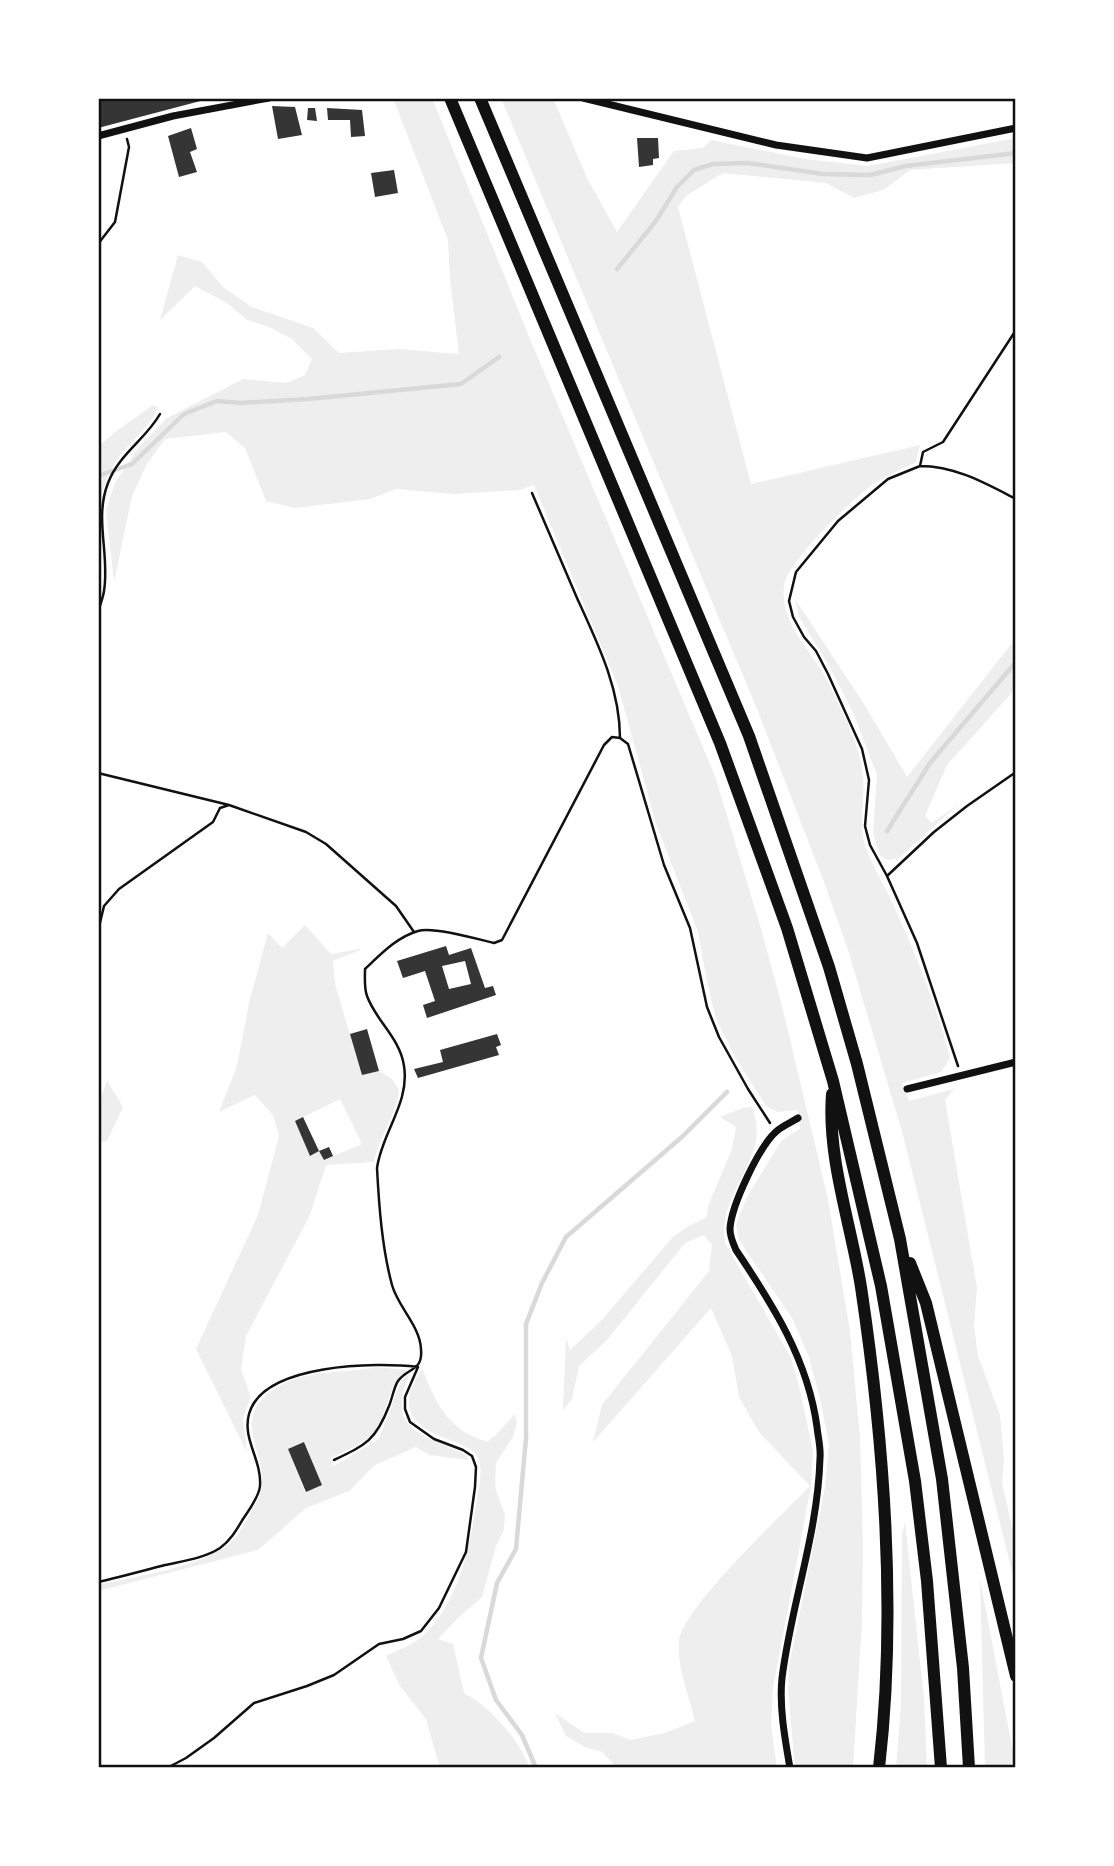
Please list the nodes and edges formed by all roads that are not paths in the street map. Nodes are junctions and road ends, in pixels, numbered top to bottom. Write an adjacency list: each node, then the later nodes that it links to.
1 (270, 98): 6 (street)
2 (450, 98): 8 (highway)
3 (480, 98): 11 (highway)
4 (583, 98): 5 (street)
5 (1016, 128)
6 (98, 136)
7 (1016, 1062): 9 (street)
8 (833, 1081): 14 (highway); 15 (highway)
9 (907, 1089)
10 (798, 1118): 13 (street)
11 (900, 1240): 12 (highway); 16 (highway)
12 (1016, 1676)
13 (790, 1768)
14 (879, 1768)
15 (941, 1768)
16 (969, 1768)

